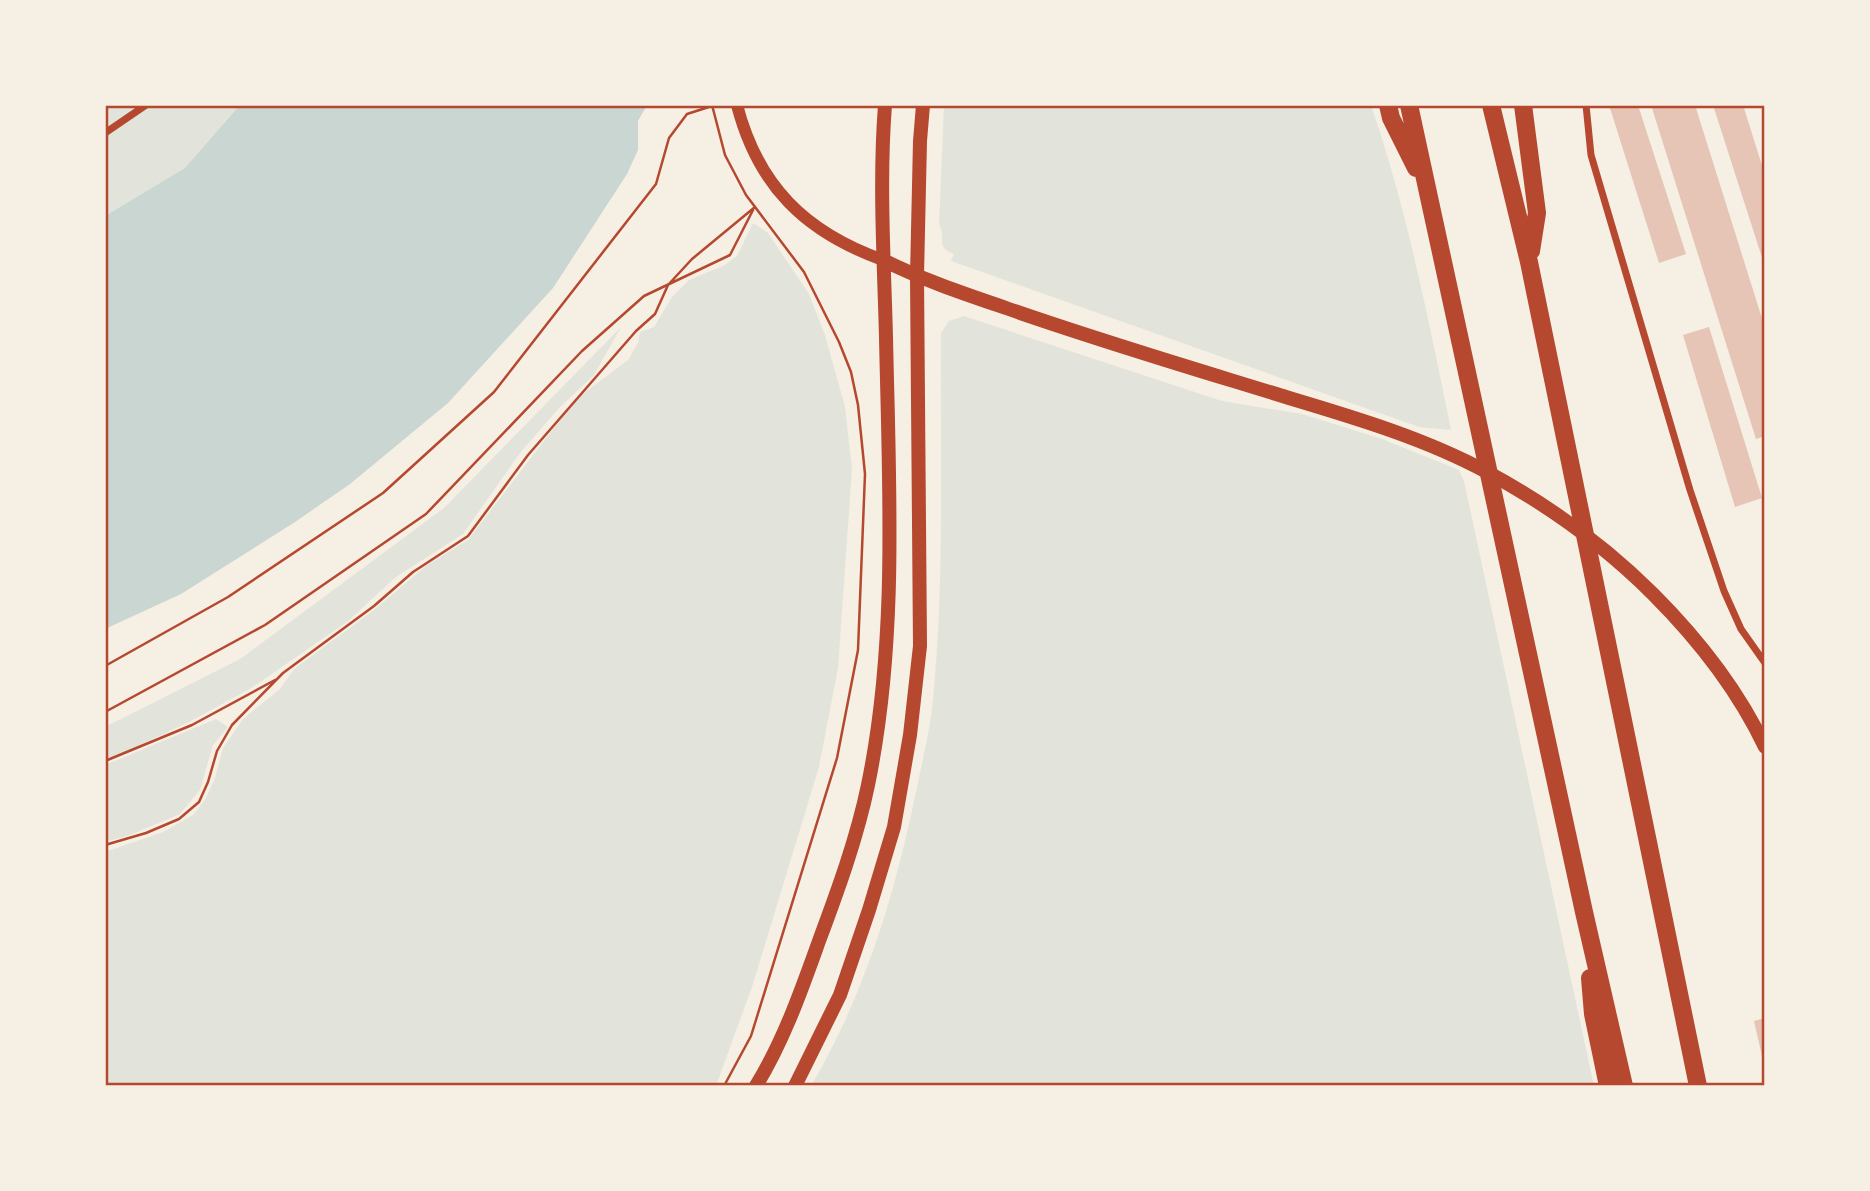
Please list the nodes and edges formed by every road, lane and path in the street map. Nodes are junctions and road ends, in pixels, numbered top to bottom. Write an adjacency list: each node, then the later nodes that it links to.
1 (146, 105): 11 (street)
2 (712, 105): 13 (path); 19 (path)
3 (737, 105): 14 (main road)
4 (885, 105): 14 (main road)
5 (923, 105): 16 (main road)
6 (1388, 105): 12 (highway)
7 (1409, 105): 12 (highway)
8 (1491, 105): 15 (highway)
9 (1523, 105): 15 (highway)
10 (1586, 105): 18 (street)
11 (105, 133)
12 (1428, 194): 25 (highway)
13 (755, 207): 17 (path); 17 (path); 26 (path)
14 (883, 260): 16 (main road); 27 (main road)
15 (1530, 262): 31 (highway)
16 (917, 276): 22 (main road); 28 (main road)
17 (668, 285): 20 (path); 21 (path)
18 (1765, 663)
19 (105, 666)
20 (278, 678): 23 (path); 24 (path)
21 (105, 712)
22 (1765, 747)
23 (105, 761)
24 (105, 845)
25 (1584, 912): 29 (highway); 30 (highway)
26 (723, 1086)
27 (756, 1086)
28 (795, 1086)
29 (1608, 1086)
30 (1624, 1086)
31 (1698, 1086)

